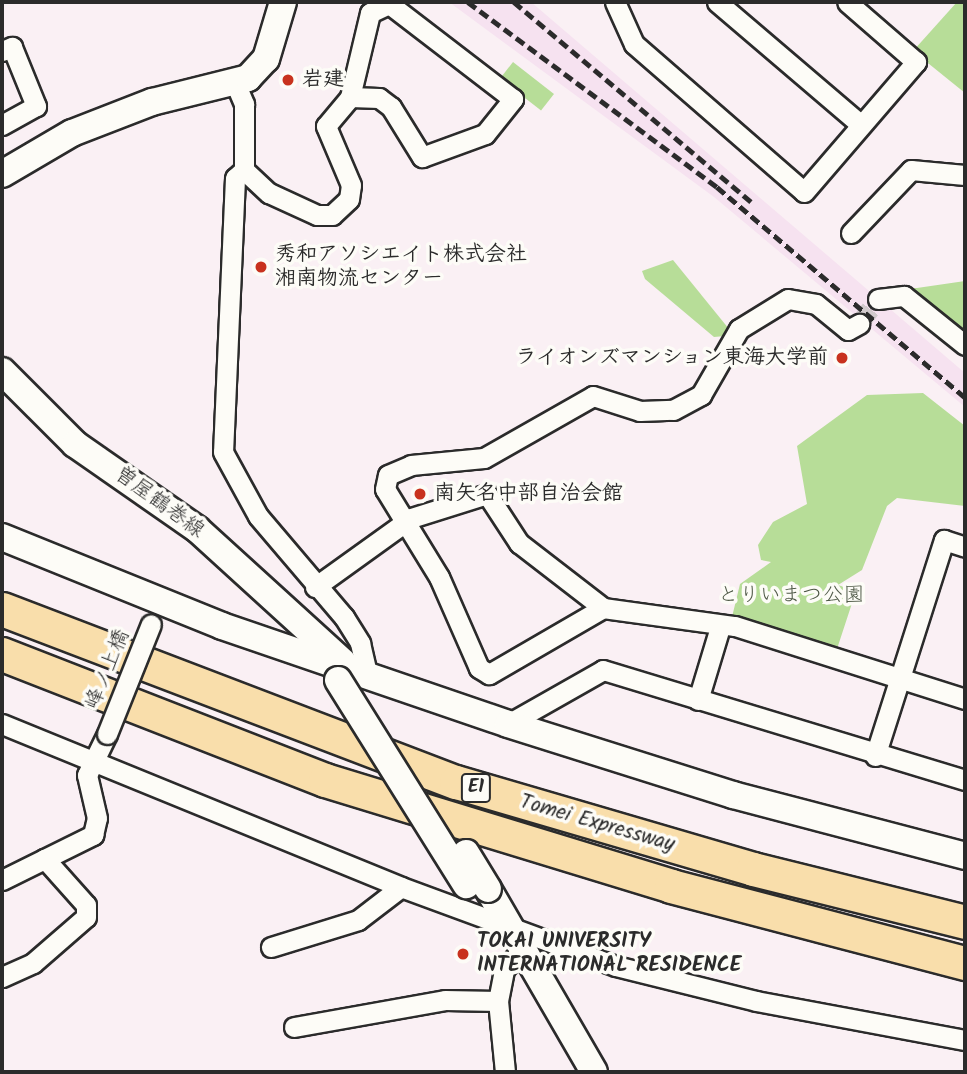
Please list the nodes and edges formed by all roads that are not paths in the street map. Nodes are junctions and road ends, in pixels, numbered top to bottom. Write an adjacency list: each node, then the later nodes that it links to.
1 (283, 2): 6 (street)
2 (615, 2): 8 (street)
3 (846, 2): 8 (street)
4 (727, 5): 8 (street)
5 (2, 51): 9 (street)
6 (236, 85): 10 (street); 11 (street)
7 (350, 97): 7 (street); 10 (street)
8 (860, 124)
9 (2, 125)
10 (244, 170): 21 (street)
11 (2, 174)
12 (965, 175): 13 (street)
13 (851, 233)
14 (878, 299): 16 (street)
15 (859, 324): 18 (street)
16 (965, 345)
17 (2, 372): 27 (street, 曽屋鶴巻線)
18 (403, 525): 21 (street); 22 (street); 22 (street)
19 (2, 537): 24 (street)
20 (965, 547): 28 (street)
21 (315, 587): 27 (street)
22 (603, 608): 25 (street)
23 (2, 609): 40 (highway, Tomei Expressway / E1)
24 (156, 613): 27 (street); 34 (street, 峰ノ上橋, bridge)
25 (720, 627): 28 (street); 30 (street)
26 (2, 654): 44 (highway, Tomei Expressway / E1)
27 (350, 675): 32 (street); 41 (street, 曽屋鶴巻線, bridge)
28 (900, 679): 29 (street); 33 (street)
29 (965, 699)
30 (698, 700): 32 (street); 33 (street)
31 (2, 724): 34 (street)
32 (508, 724): 36 (street)
33 (875, 755): 35 (street)
34 (96, 762): 37 (street, 峰ノ上橋); 39 (street)
35 (965, 780)
36 (965, 856)
37 (46, 859): 38 (street, 峰ノ上橋); 45 (street)
38 (2, 880)
39 (401, 887): 41 (street); 42 (street)
40 (965, 922)
41 (506, 924): 43 (street, 曽屋鶴巻線); 48 (street)
42 (271, 947)
43 (521, 952): 46 (street); 50 (street, 曽屋鶴巻線)
44 (965, 963)
45 (2, 977)
46 (498, 1001): 47 (street); 49 (street)
47 (294, 1027)
48 (965, 1040)
49 (505, 1072)
50 (594, 1072)

